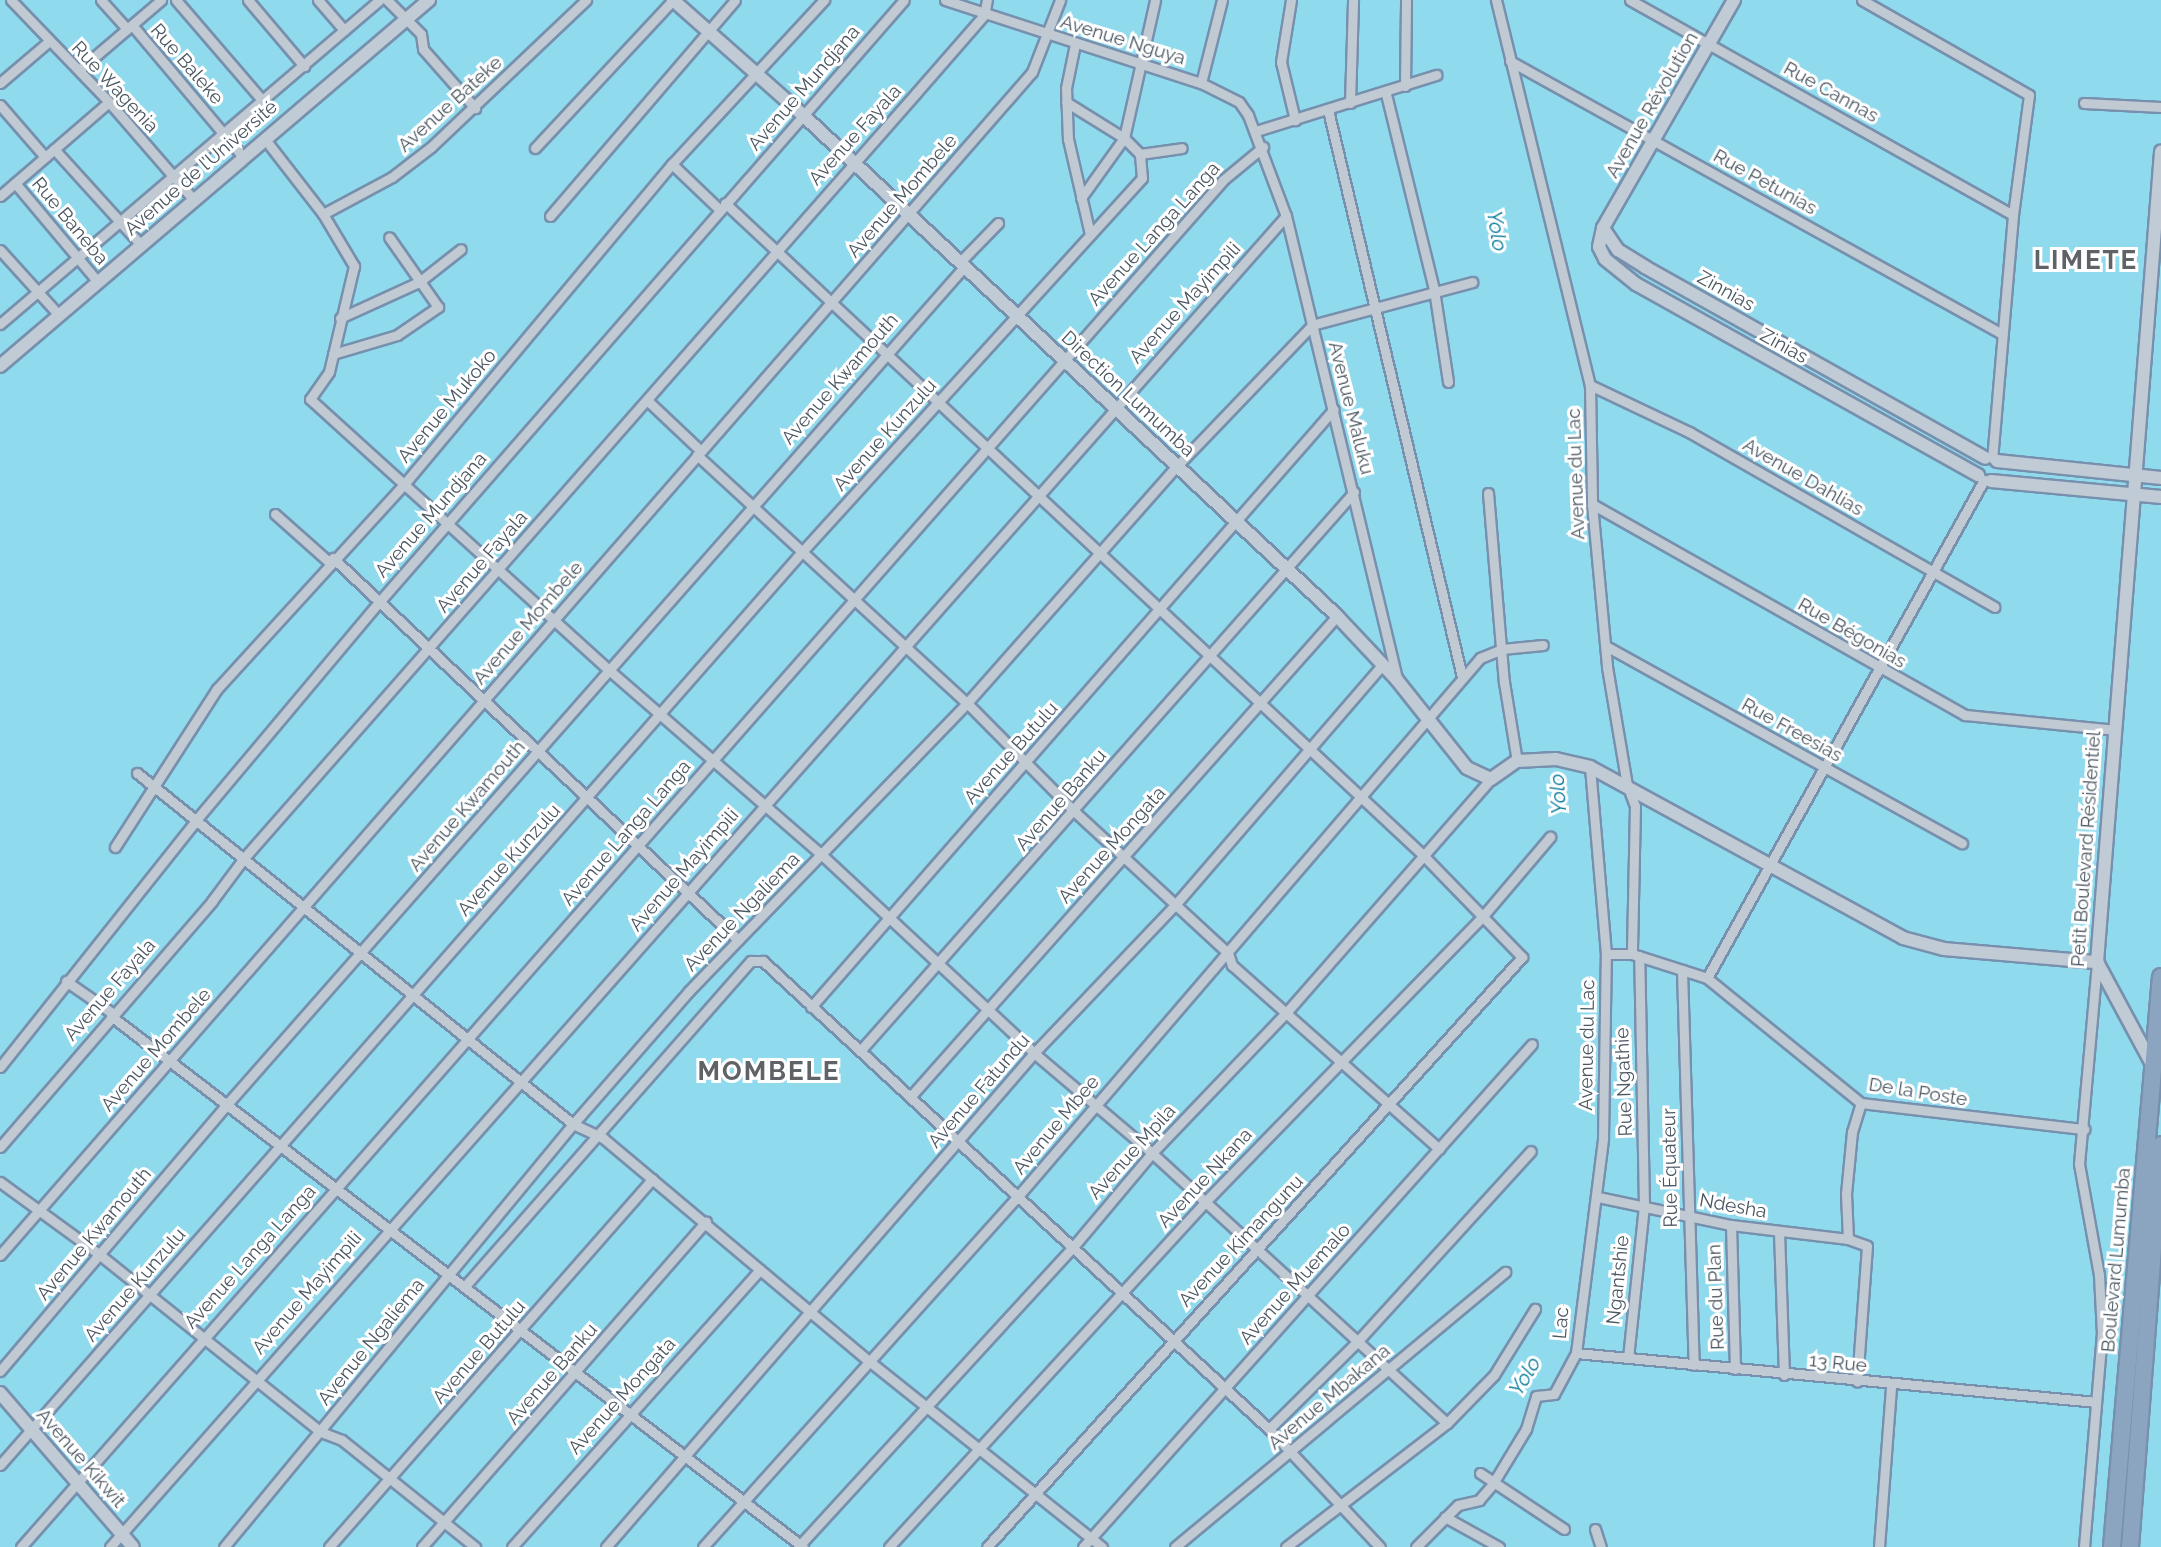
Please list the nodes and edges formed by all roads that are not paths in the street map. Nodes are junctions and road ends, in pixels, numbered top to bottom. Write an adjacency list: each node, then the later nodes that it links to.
1 (11, 0): 33 (street, Rue Wagenia)
2 (101, 0): 29 (street, Rue Baleke)
3 (161, 0): 29 (street)
4 (176, 0): 46 (street)
5 (248, 0): 38 (street)
6 (318, 0): 30 (street)
7 (380, 0): 30 (street)
8 (387, 0): 28 (street)
9 (429, 0): 28 (street, Avenue de l’Université)
10 (586, 0): 53 (street, Avenue Bateke)
11 (735, 0): 31 (street)
12 (824, 0): 40 (street, Avenue Mukoko)
13 (904, 0): 55 (street, Avenue Mundjana)
14 (945, 0): 27 (street, Avenue Nguya)
15 (987, 0): 27 (street)
16 (1060, 0): 32 (street, Avenue Mombele)
17 (1156, 0): 37 (street)
18 (1222, 0): 43 (street)
19 (1291, 0): 56 (street)
20 (1353, 0): 49 (street)
21 (1405, 0): 44 (street)
22 (1496, 0): 36 (street, Avenue du Lac)
23 (1630, 0): 34 (street, Rue Cannas)
24 (1734, 0): 34 (street, Avenue Révolution)
25 (1862, 0): 79 (street)
26 (676, 3): 31 (street, Direction Lumumba); 63 (street)
27 (984, 15): 32 (street, Avenue Nguya); 70 (street, Avenue Fayala)
28 (406, 21): 53 (street); 59 (street, Avenue de l’Université)
29 (129, 27): 39 (street); 58 (street, Rue Baleke)
30 (344, 30): 38 (street)
31 (708, 31): 40 (street, Direction Lumumba); 80 (street)
32 (1047, 35): 35 (street, Avenue Nguya); 82 (street, Avenue Mombele)
33 (48, 42): 39 (street, Rue Wagenia); 42 (street)
34 (1709, 43): 61 (street, Avenue Révolution); 79 (street, Rue Cannas)
35 (1075, 44): 37 (street, Avenue Nguya); 48 (street)
36 (1510, 61): 61 (street, Rue Petunias); 116 (street, Avenue du Lac)
37 (1142, 62): 43 (street, Avenue Nguya); 60 (street)
38 (304, 66): 46 (street)
39 (79, 70): 47 (street, Rue Wagenia)
40 (754, 73): 55 (street, Direction Lumumba); 71 (street, Avenue Mukoko)
41 (1436, 75): 44 (street)
42 (0, 83)
43 (1201, 83): 57 (street, Avenue Nguya)
44 (1405, 86): 45 (street)
45 (1386, 94): 49 (street); 99 (street)
46 (263, 101): 58 (street)
47 (109, 102): 65 (street); 72 (street, Rue Wagenia)
48 (1066, 102): 60 (street); 75 (street)
49 (1350, 103): 54 (street)
50 (2084, 103): 52 (street)
51 (0, 105): 68 (street)
52 (2161, 107)
53 (475, 108): 78 (street, Avenue Bateke)
54 (1328, 110): 56 (street); 102 (street)
55 (804, 116): 70 (street, Direction Lumumba); 77 (street, Avenue Mundjana)
56 (1295, 120): 57 (street)
57 (1256, 131): 62 (street, Avenue Nguya)
58 (225, 134): 69 (street, Rue Baleke); 72 (street)
59 (264, 138): 69 (street, Avenue de l’Université); 78 (street)
60 (1124, 138): 67 (street); 75 (street)
61 (1654, 140): 85 (street, Avenue Révolution); 108 (street, Rue Petunias)
62 (1263, 147): 81 (street, Avenue Maluku); 112 (street, Avenue Langa Langa)
63 (535, 148)
64 (1182, 148): 67 (street)
65 (54, 149): 68 (street); 83 (street)
66 (2161, 152): 125 (street, Petit Boulevard Résidentiel)
67 (1140, 154): 86 (street, Avenue Kunzulu)
68 (45, 157): 73 (street)
69 (243, 157): 76 (street, Avenue de l’Université)
70 (853, 163): 82 (street, Direction Lumumba); 91 (street, Avenue Fayala)
71 (672, 164): 77 (street); 128 (street, Avenue Mukoko)
72 (173, 178): 76 (street, Rue Wagenia); 83 (street)
73 (15, 183): 74 (street); 92 (street, Rue Baneba)
74 (2, 191)
75 (1081, 198): 86 (street)
76 (193, 199): 88 (street, Avenue de l’Université)
77 (722, 207): 91 (street); 137 (street, Avenue Mundjana)
78 (323, 215): 105 (street)
79 (2013, 215): 108 (street)
80 (550, 216)
81 (1286, 216): 107 (street, Avenue Maluku); 119 (street, Avenue Mayimpili)
82 (909, 217): 93 (street, Direction Lumumba); 101 (street, Avenue Mombele)
83 (120, 221): 88 (street); 92 (street)
84 (998, 223): 93 (street, Avenue Kwamouth)
85 (1603, 228): 94 (street, Zinnias); 98 (street, Zinias)
86 (1090, 234): 103 (street, Avenue Kunzulu)
87 (389, 237): 96 (street)
88 (141, 245): 95 (street, Avenue de l’Université)
89 (461, 249): 96 (street)
90 (0, 250): 100 (street)
91 (777, 250): 101 (street); 117 (street, Avenue Fayala)
92 (77, 258): 95 (street, Rue Baneba); 100 (street)
93 (961, 265): 103 (street, Direction Lumumba); 110 (street, Avenue Kwamouth)
94 (1645, 267): 98 (street); 111 (street, Zinnias)
95 (98, 282): 104 (street, Avenue de l’Université)
96 (419, 282): 105 (street); 109 (street)
97 (1472, 282): 99 (street)
98 (1636, 284): 114 (street, Zinias)
99 (1434, 290): 102 (street); 115 (street)
100 (38, 293): 104 (street); 106 (street)
101 (831, 303): 110 (street); 122 (street, Avenue Mombele)
102 (1373, 306): 107 (street); 160 (street)
103 (1014, 314): 112 (street, Direction Lumumba); 118 (street, Avenue Kunzulu)
104 (59, 315): 113 (street, Avenue de l’Université)
105 (340, 318): 109 (street)
106 (0, 324)
107 (1312, 325): 120 (street, Avenue Maluku); 124 (street, Avenue Ngaliema)
108 (2002, 334): 123 (street)
109 (333, 354): 128 (street)
110 (886, 354): 118 (street); 135 (street, Avenue Kwamouth)
111 (1799, 354): 114 (street); 123 (street, Zinnias)
112 (1064, 361): 119 (street, Direction Lumumba); 121 (street, Avenue Langa Langa)
113 (0, 366)
114 (1789, 372): 127 (street, Zinias)
115 (1448, 382)
116 (1590, 385): 134 (street, Avenue du Lac); 144 (street, Avenue Dahlias)
117 (647, 400): 122 (street); 142 (street, Avenue Fayala)
118 (937, 403): 121 (street); 140 (street, Avenue Kunzulu)
119 (1116, 408): 124 (street, Direction Lumumba); 131 (street, Avenue Mayimpili)
120 (1334, 409): 129 (street, Avenue Maluku); 138 (street, Avenue Butulu)
121 (989, 449): 131 (street); 145 (street, Avenue Langa Langa)
122 (699, 453): 135 (street); 150 (street, Avenue Mombele)
123 (1991, 459): 125 (street); 127 (street); 127 (street)
124 (1177, 466): 138 (street, Direction Lumumba); 139 (street, Avenue Ngaliema)
125 (2134, 475): 126 (street); 132 (street, Petit Boulevard Résidentiel)
126 (2161, 478)
127 (1984, 479): 132 (street); 144 (street)
128 (406, 482): 137 (street); 141 (street, Avenue Mukoko)
129 (1354, 492): 143 (street, Avenue Banku); 161 (street, Avenue Maluku)
130 (1488, 494): 155 (street)
131 (1038, 495): 139 (street); 152 (street, Avenue Mayimpili)
132 (2133, 495): 133 (street); 167 (street, Petit Boulevard Résidentiel)
133 (2161, 497)
134 (1592, 504): 153 (street, Avenue du Lac); 159 (street, Rue Bégonias)
135 (751, 508): 140 (street); 158 (street, Avenue Kwamouth)
136 (275, 514): 141 (street)
137 (448, 522): 142 (street); 146 (street, Avenue Mundjana)
138 (1237, 522): 143 (street, Direction Lumumba); 148 (street, Avenue Butulu)
139 (1102, 552): 148 (street); 163 (street, Avenue Ngaliema)
140 (800, 554): 145 (street); 165 (street, Avenue Kunzulu)
141 (331, 560): 146 (street); 177 (street, Avenue Mukoko)
142 (500, 568): 150 (street); 154 (street, Avenue Fayala)
143 (1287, 570): 149 (street, Direction Lumumba); 156 (street, Avenue Banku)
144 (1934, 572): 147 (street, Avenue Dahlias); 159 (street)
145 (854, 600): 152 (street); 170 (street, Avenue Langa Langa)
146 (380, 601): 154 (street); 183 (street, Avenue Mundjana)
147 (1994, 607)
148 (1162, 609): 156 (street); 172 (street, Avenue Butulu)
149 (1337, 616): 157 (street, Direction Lumumba); 164 (street, Avenue Mongata)
150 (554, 619): 158 (street); 162 (street, Avenue Mombele)
151 (1543, 645): 155 (street)
152 (905, 646): 163 (street); 181 (street, Avenue Mayimpili)
153 (1606, 646): 174 (street, Rue Freesias); 178 (street, Avenue du Lac)
154 (430, 649): 162 (street); 190 (street, Avenue Fayala)
155 (1503, 649): 160 (street, Avenue Mbee); 171 (street)
156 (1210, 655): 164 (street); 182 (street, Avenue Banku)
157 (1384, 664): 161 (street, Direction Lumumba); 169 (street, Avenue Fatundu)
158 (609, 670): 165 (street); 168 (street, Avenue Kwamouth)
159 (1880, 670): 167 (street, Rue Bégonias); 174 (street)
160 (1462, 677): 166 (street, Avenue Mbee)
161 (1397, 680): 166 (street, Direction Lumumba)
162 (484, 699): 168 (street); 195 (street, Avenue Mombele)
163 (967, 703): 172 (street); 188 (street, Avenue Ngaliema)
164 (1260, 707): 169 (street); 191 (street, Avenue Mongata)
165 (662, 713): 170 (street); 179 (street, Avenue Kunzulu)
166 (1428, 720): 176 (street, Direction Lumumba); 180 (street, Avenue Mbee)
167 (2114, 730): 203 (street, Petit Boulevard Résidentiel)
168 (538, 751): 179 (street); 199 (street, Avenue Kwamouth)
169 (1310, 751): 180 (street); 194 (street, Avenue Fatundu)
170 (713, 758): 181 (street); 186 (street, Avenue Langa Langa)
171 (1517, 761): 173 (street); 176 (street)
172 (1026, 763): 182 (street); 197 (street, Avenue Butulu)
173 (1590, 767): 178 (street); 201 (street, Avenue du Lac)
174 (1826, 768): 185 (street, Rue Freesias); 192 (street)
175 (137, 773): 177 (street)
176 (1490, 779): 189 (street, Avenue Mpila)
177 (155, 783): 183 (street); 187 (street, Avenue Mukoko)
178 (1627, 785): 192 (street); 202 (street, Avenue du Lac)
179 (588, 797): 186 (street); 209 (street, Avenue Kunzulu)
180 (1363, 798): 189 (street); 200 (street, Avenue Mbee)
181 (764, 805): 188 (street); 193 (street, Avenue Mayimpili)
182 (1075, 812): 191 (street); 204 (street, Avenue Banku)
183 (197, 819): 190 (street); 208 (street, Avenue Mundjana)
184 (1549, 837): 196 (street, Avenue Nkana)
185 (1962, 843)
186 (640, 845): 193 (street); 214 (street, Avenue Langa Langa)
187 (115, 847)
188 (822, 855): 197 (street); 198 (street, Avenue Ngaliema)
189 (1424, 856): 196 (street); 212 (street, Avenue Mpila)
190 (244, 858): 195 (street); 213 (street, Avenue Fayala)
191 (1124, 859): 194 (street); 211 (street, Avenue Mongata)
192 (1770, 866): 203 (street); 207 (street)
193 (689, 891): 198 (street); 222 (street, Avenue Mayimpili)
194 (1175, 905): 200 (street); 217 (street, Avenue Fatundu)
195 (303, 906): 199 (street); 218 (street, Avenue Mombele)
196 (1482, 916): 219 (street, Avenue Nkana); 227 (street, Avenue Kimangunu)
197 (888, 917): 204 (street); 210 (street, Avenue Butulu)
198 (738, 940): 228 (street, Avenue Ngaliema)
199 (361, 953): 209 (street); 225 (street, Avenue Kwamouth)
200 (1228, 953): 212 (street); 226 (street, Avenue Mbee)
201 (1606, 954): 202 (street, De la Poste); 242 (street, Avenue du Lac)
202 (1636, 955): 205 (street, De la Poste); 244 (street, Rue Ngathie)
203 (2097, 962): 220 (street); 229 (street, Petit Boulevard Résidentiel)
204 (940, 965): 211 (street); 216 (street, Avenue Banku)
205 (1682, 970): 207 (street, De la Poste); 246 (street, Rue Équateur)
206 (2161, 977): 220 (highway, Boulevard Lumumba)
207 (1707, 978): 224 (street, De la Poste)
208 (66, 981): 213 (street); 221 (street, Avenue Mundjana)
209 (414, 993): 214 (street); 232 (street, Avenue Kunzulu)
210 (811, 1007): 216 (street); 230 (street)
211 (989, 1010): 217 (street); 223 (street, Avenue Mongata)
212 (1285, 1014): 219 (street); 237 (street, Avenue Mpila)
213 (112, 1015): 218 (street); 234 (street, Avenue Fayala)
214 (469, 1039): 222 (street); 240 (street, Avenue Langa Langa)
215 (1532, 1044): 235 (street, Avenue Muemalo)
216 (860, 1051): 223 (street)
217 (1034, 1053): 226 (street); 231 (street, Avenue Fatundu)
218 (172, 1059): 225 (street); 245 (street, Avenue Mombele)
219 (1339, 1063): 227 (street); 243 (street, Avenue Nkana)
220 (2153, 1066): 330 (highway, Boulevard Lumumba)
221 (0, 1067)
222 (521, 1080): 228 (street); 249 (street, Avenue Mayimpili)
223 (911, 1096): 231 (street)
224 (1861, 1102): 229 (street, De la Poste); 251 (street)
225 (228, 1103): 232 (street); 255 (street, Avenue Kwamouth)
226 (1095, 1105): 237 (street); 241 (street, Avenue Mbee)
227 (1388, 1106): 235 (street); 253 (street, Avenue Kimangunu)
228 (573, 1124): 230 (street); 258 (street, Avenue Ngaliema)
229 (2084, 1129): 283 (street, Petit Boulevard Résidentiel)
230 (600, 1136): 238 (street); 259 (street)
231 (959, 1141): 241 (street); 264 (street, Avenue Fatundu)
232 (284, 1144): 240 (street); 261 (street, Avenue Kunzulu)
233 (2161, 1145): 331 (highway, Boulevard Lumumba)
234 (0, 1147)
235 (1439, 1149): 262 (street, Avenue Muemalo)
236 (1531, 1151): 268 (street)
237 (1152, 1153): 243 (street); 252 (street, Avenue Mpila)
238 (652, 1179): 247 (street); 265 (street, Avenue Butulu)
239 (0, 1182): 245 (street)
240 (336, 1186): 249 (street); 266 (street, Avenue Langa Langa)
241 (1020, 1195): 252 (street); 271 (street, Avenue Mbee)
242 (1598, 1197): 244 (street, Ndesha); 269 (street, Lac)
243 (1203, 1203): 253 (street); 260 (street, Avenue Nkana)
244 (1643, 1206): 246 (street, Ndesha); 270 (street, Ngantshie)
245 (38, 1212): 254 (street, Avenue Mombele); 255 (street)
246 (1689, 1216): 248 (street, Ndesha); 272 (street, Rue Équateur)
247 (706, 1222): 256 (street); 276 (street, Avenue Banku)
248 (1731, 1224): 250 (street, Ndesha); 273 (street, Rue du Plan)
249 (389, 1227): 258 (street); 278 (street, Avenue Mayimpili)
250 (1779, 1232): 251 (street, Ndesha); 277 (street, Ndesha)
251 (1848, 1239): 279 (street, Ndesha)
252 (1073, 1247): 260 (street); 284 (street, Avenue Mpila)
253 (1255, 1248): 262 (street); 267 (street, Avenue Kimangunu)
254 (0, 1255)
255 (100, 1255): 261 (street); 275 (street, Avenue Kwamouth)
256 (760, 1270): 264 (street); 285 (street, Avenue Mongata)
257 (1505, 1272): 274 (street, Avenue Mbakana)
258 (448, 1273): 259 (street); 289 (street, Avenue Ngaliema)
259 (465, 1286): 265 (street)
260 (1121, 1294): 267 (street); 290 (street, Avenue Nkana)
261 (148, 1295): 266 (street); 288 (street, Avenue Kunzulu)
262 (1308, 1297): 268 (street); 281 (street, Avenue Muemalo)
263 (1535, 1309): 286 (street)
264 (813, 1311): 271 (street); 292 (street, Avenue Fatundu)
265 (523, 1329): 276 (street); 295 (street, Avenue Butulu)
266 (202, 1337): 278 (street); 296 (street, Avenue Langa Langa)
267 (1174, 1340): 281 (street); 298 (street, Avenue Kimangunu)
268 (1357, 1342): 274 (street); 287 (street)
269 (1576, 1353): 270 (street, 13 Rue); 297 (street, Lac)
270 (1628, 1358): 272 (street, 13 Rue)
271 (869, 1361): 284 (street); 299 (street, Avenue Mbee)
272 (1694, 1365): 273 (street, 13 Rue)
273 (1735, 1369): 277 (street, 13 Rue)
274 (1390, 1370): 286 (street); 291 (street, Avenue Mbakana)
275 (0, 1371)
276 (577, 1372): 285 (street); 302 (street, Avenue Banku)
277 (1784, 1375): 279 (street, 13 Rue)
278 (256, 1380): 289 (street); 305 (street, Avenue Mayimpili)
279 (1857, 1382): 280 (street, 13 Rue)
280 (1891, 1386): 283 (street, 13 Rue); 328 (street)
281 (1225, 1388): 287 (street); 306 (street, Avenue Muemalo)
282 (0, 1393): 288 (street, Avenue Kikwit)
283 (2096, 1402): 329 (street, Petit Boulevard Résidentiel)
284 (925, 1406): 290 (street); 307 (street, Avenue Mpila)
285 (629, 1414): 292 (street); 315 (street, Avenue Mongata)
286 (1447, 1423): 300 (street)
287 (1269, 1429): 291 (street)
288 (32, 1430): 293 (street); 296 (street, Avenue Kikwit)
289 (321, 1432): 295 (street); 311 (street, Avenue Ngaliema)
290 (979, 1447): 298 (street); 318 (street, Avenue Nkana)
291 (1290, 1452): 300 (street); 322 (street, Avenue Mbakana)
292 (687, 1456): 299 (street); 316 (street, Avenue Fatundu)
293 (0, 1465)
294 (1480, 1474): 297 (street)
295 (391, 1479): 302 (street); 312 (street, Avenue Butulu)
296 (77, 1481): 305 (street, Avenue Kikwit); 308 (street, Avenue Langa Langa)
297 (1492, 1485): 301 (street); 303 (street)
298 (1036, 1496): 306 (street); 319 (street, Avenue Kimangunu)
299 (744, 1500): 307 (street); 317 (street, Avenue Mbee)
300 (1338, 1503): 323 (street); 324 (street)
301 (1444, 1517): 325 (street); 326 (street)
302 (444, 1522): 313 (street, Avenue Banku); 314 (street)
303 (1564, 1529)
304 (1595, 1530): 327 (street)
305 (121, 1534): 309 (street, Avenue Mayimpili); 310 (street, Avenue Kikwit)
306 (1091, 1538): 320 (street, Avenue Muemalo); 321 (street)
307 (801, 1546)
308 (21, 1547)
309 (110, 1547)
310 (133, 1547)
311 (224, 1547)
312 (329, 1547)
313 (422, 1547)
314 (475, 1547)
315 (512, 1547)
316 (606, 1547)
317 (703, 1547)
318 (889, 1547)
319 (987, 1547)
320 (1083, 1547)
321 (1101, 1547)
322 (1175, 1547)
323 (1286, 1547)
324 (1380, 1547)
325 (1416, 1547)
326 (1499, 1547)
327 (1601, 1547)
328 (1879, 1547)
329 (2084, 1547)
330 (2112, 1547)
331 (2130, 1547)

